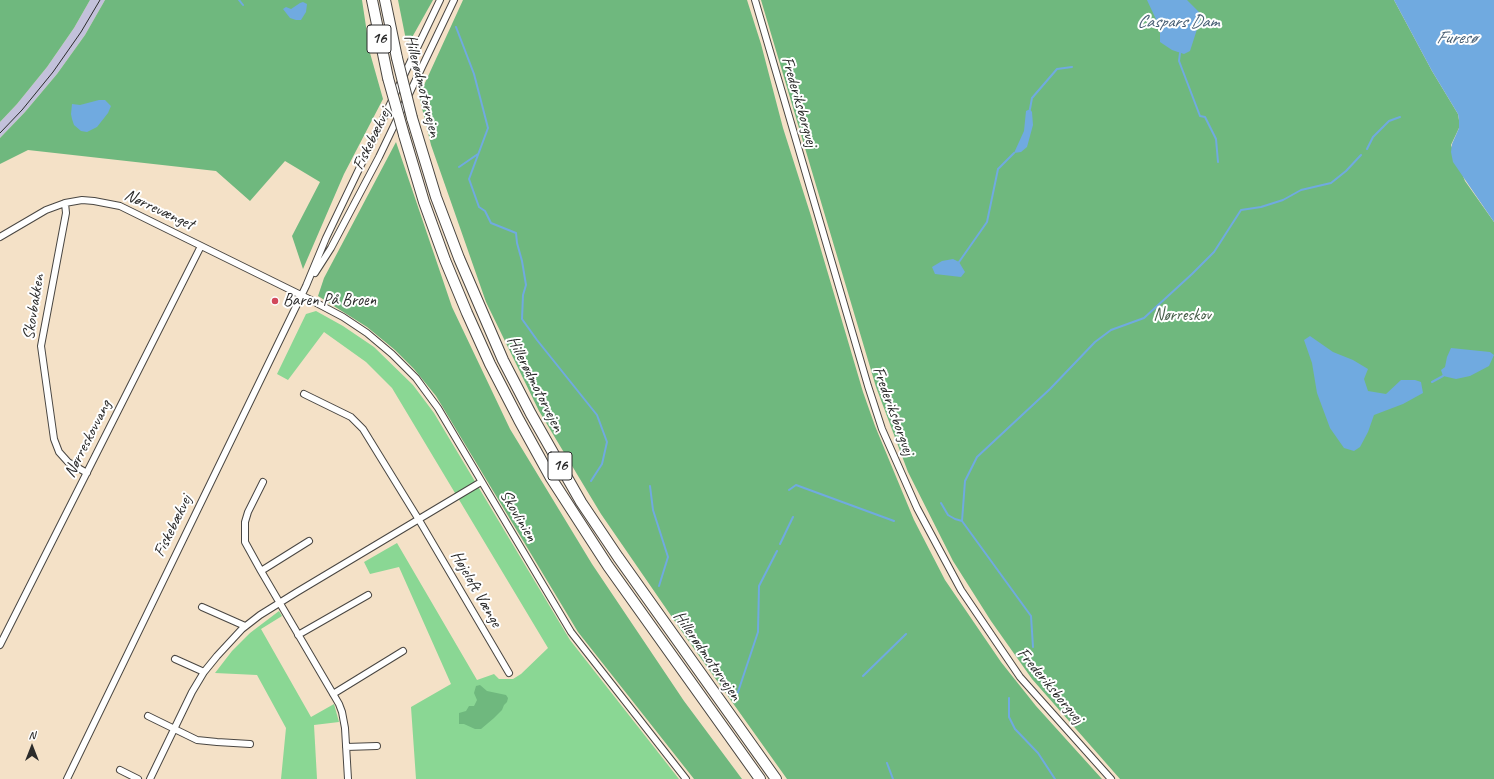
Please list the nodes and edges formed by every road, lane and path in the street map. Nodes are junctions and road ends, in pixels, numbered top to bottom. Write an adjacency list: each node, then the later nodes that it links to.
1 (372, 0): 42 (highway, Hillerødmotorvejen / 16, bridge)
2 (385, 0): 43 (highway, Hillerødmotorvejen / 16, bridge)
3 (440, 0): 9 (street, Fiskebækvej)
4 (454, 0): 9 (street, Fiskebækvej)
5 (755, 0): 44 (street, Frederiksborgvej)
6 (65, 203): 7 (street, Nørrevænget); 8 (street, Nørrevænget); 12 (street, Skovbakken)
7 (0, 237)
8 (201, 246): 10 (street, Nørrevænget); 12 (street, Nørreskovvang)
9 (306, 286): 10 (street, Fiskebækvej)
10 (302, 296): 14 (street, Skovlinien); 37 (street, Fiskebækvej)
11 (304, 394): 15 (street, Højeloft Vænge)
12 (86, 473): 23 (street, Nørreskovvang)
13 (264, 482): 17 (street)
14 (481, 482): 15 (street); 41 (street, Skovlinien)
15 (419, 520): 19 (street); 29 (street, Højeloft Vænge)
16 (309, 541): 17 (street)
17 (261, 571): 19 (street)
18 (368, 595): 24 (street)
19 (280, 602): 21 (street); 24 (street)
20 (202, 607): 21 (street)
21 (245, 626): 28 (street)
22 (0, 628): 23 (street)
23 (6, 633): 25 (street, Nørreskovvang)
24 (298, 635): 30 (street)
25 (0, 645)
26 (403, 651): 30 (street)
27 (175, 659): 28 (street)
28 (204, 672): 32 (street)
29 (509, 673)
30 (333, 694): 35 (street)
31 (148, 716): 32 (street)
32 (174, 728): 33 (street); 39 (street)
33 (250, 744)
34 (378, 746): 35 (street)
35 (346, 747): 40 (street)
36 (120, 770): 38 (street)
37 (67, 779)
38 (138, 779)
39 (150, 779)
40 (348, 779)
41 (686, 779)
42 (760, 779)
43 (776, 779)
44 (1111, 779)

